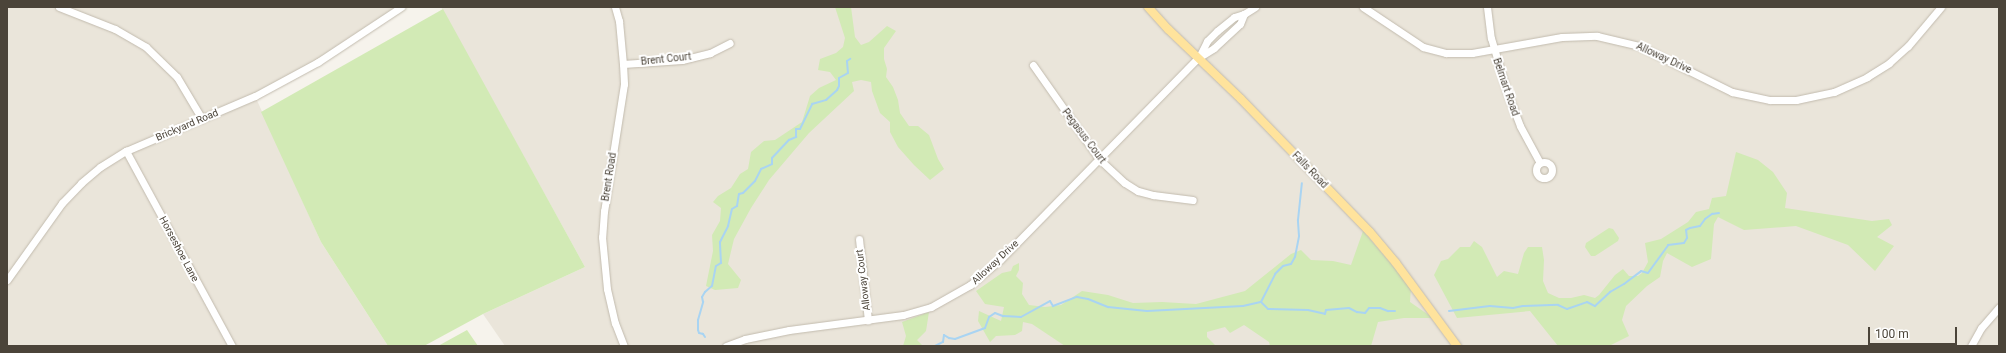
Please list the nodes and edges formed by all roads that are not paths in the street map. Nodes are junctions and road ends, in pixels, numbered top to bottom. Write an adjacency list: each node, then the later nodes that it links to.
1 (59, 7): 14 (street)
2 (401, 7): 14 (street, Brickyard Road)
3 (615, 7): 12 (street, Brent Road)
4 (1148, 7): 11 (main road, Falls Road)
5 (1254, 7): 11 (street, Alloway Drive)
6 (1363, 7): 10 (street, Alloway Drive)
7 (1487, 7): 10 (street, Belmart Road)
8 (1941, 7): 10 (street, Alloway Drive)
9 (730, 43): 12 (street, Brent Court)
10 (1494, 49): 17 (street, Belmart Road)
11 (1198, 58): 16 (street, Alloway Drive); 26 (main road, Falls Road)
12 (623, 64): 24 (street, Brent Road)
13 (1033, 65): 16 (street, Pegasus Court)
14 (202, 119): 15 (street, Brickyard Road)
15 (126, 151): 20 (street, Brickyard Road); 23 (street, Horseshoe Lane)
16 (1099, 159): 18 (street, Pegasus Court); 22 (street, Alloway Drive)
17 (1540, 163)
18 (1193, 200)
19 (858, 239): 22 (street, Alloway Court)
20 (7, 280)
21 (1999, 307): 27 (street)
22 (868, 321): 25 (street, Alloway Drive)
23 (232, 346)
24 (624, 346)
25 (726, 346)
26 (1457, 346)
27 (1971, 346)

